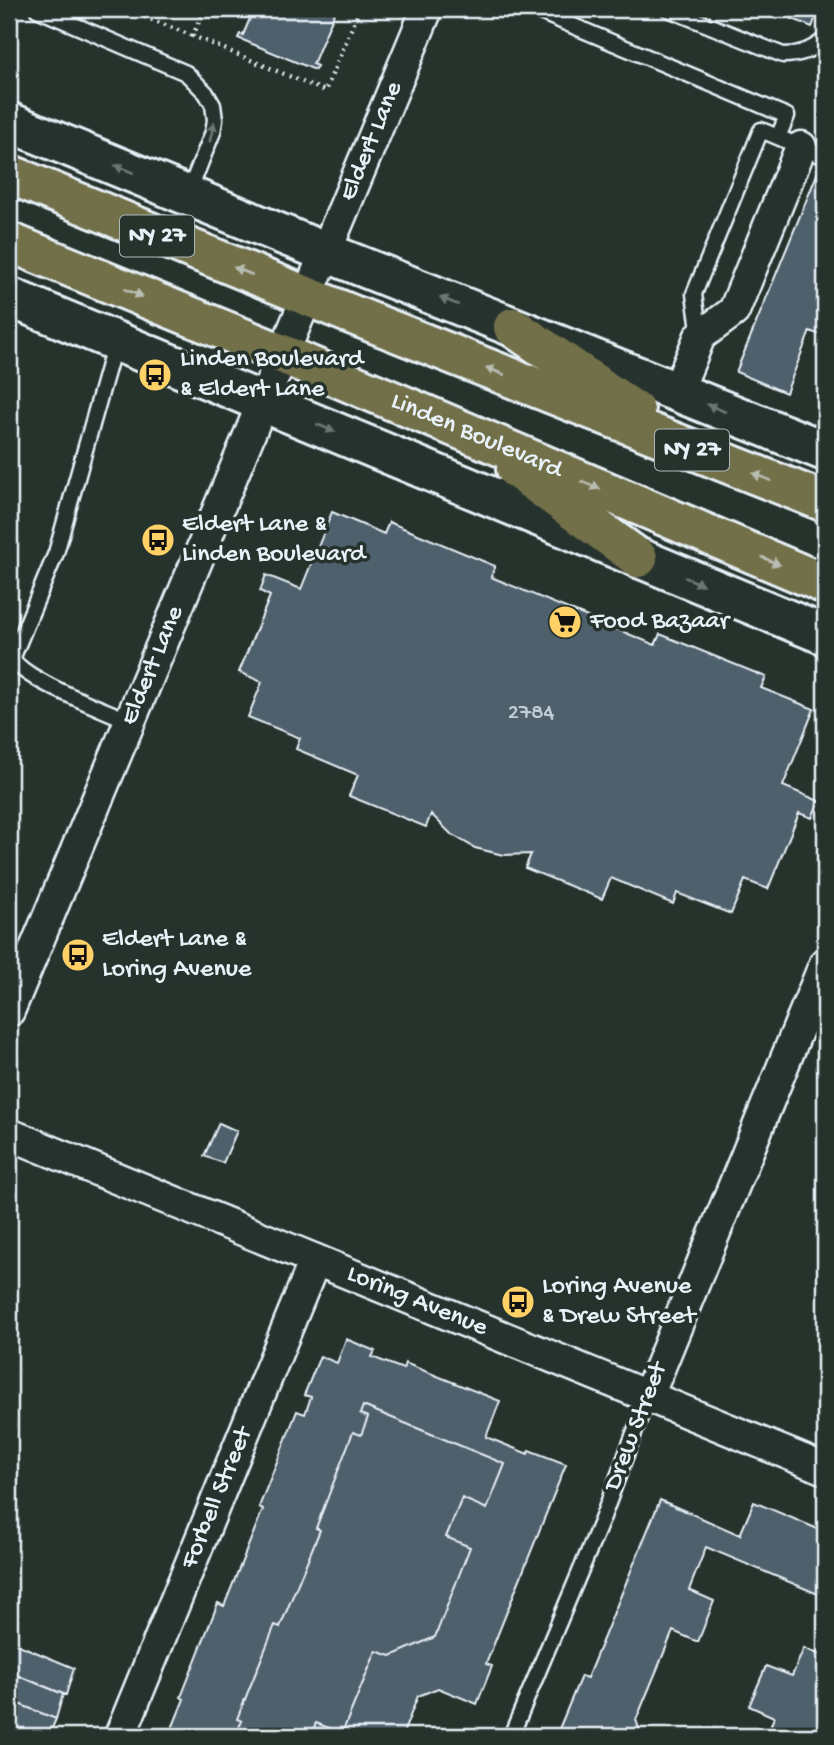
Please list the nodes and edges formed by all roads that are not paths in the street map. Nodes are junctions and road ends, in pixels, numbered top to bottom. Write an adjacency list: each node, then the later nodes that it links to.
1 (37, 9): 9 (lane, one-way to 1)
2 (427, 9): 11 (street, Eldert Lane)
3 (533, 9): 7 (lane)
4 (668, 9): 5 (lane)
5 (825, 39)
6 (9, 121): 9 (street, one-way to 6)
7 (801, 147): 15 (street); 15 (lane)
8 (9, 174): 13 (highway, NY 27, one-way to 8)
9 (187, 195): 11 (street)
10 (9, 242): 17 (highway, Linden Boulevard / NY 27, one-way to 17)
11 (325, 252): 13 (street, Eldert Lane); 14 (street, one-way to 11)
12 (9, 297): 16 (street, Linden Boulevard)
13 (306, 297): 17 (street, Eldert Lane); 21 (highway, NY 27, one-way to 13)
14 (513, 327): 18 (street); 21 (highway)
15 (700, 336): 18 (street)
16 (116, 341): 19 (street, Linden Boulevard); 27 (lane)
17 (282, 354): 19 (street, Eldert Lane); 20 (highway, Linden Boulevard / NY 27)
18 (677, 393): 22 (street, one-way to 18)
19 (262, 402): 24 (street, Linden Boulevard, one-way to 24); 27 (street, Eldert Lane)
20 (460, 429): 24 (highway); 25 (highway, Linden Boulevard / NY 27, one-way to 25)
21 (691, 449): 23 (highway, NY 27, one-way to 21)
22 (825, 451)
23 (825, 502)
24 (638, 558): 26 (street, Linden Boulevard, one-way to 26)
25 (825, 584)
26 (825, 635)
27 (129, 721): 29 (street, Eldert Lane)
28 (825, 962): 32 (street, Drew Street)
29 (9, 1011)
30 (9, 1134): 31 (street, Loring Avenue)
31 (315, 1259): 32 (street, Loring Avenue); 34 (street, Forbell Street)
32 (648, 1396): 33 (street, Loring Avenue); 35 (lane, Drew Street)
33 (825, 1469)
34 (120, 1736)
35 (511, 1736)

